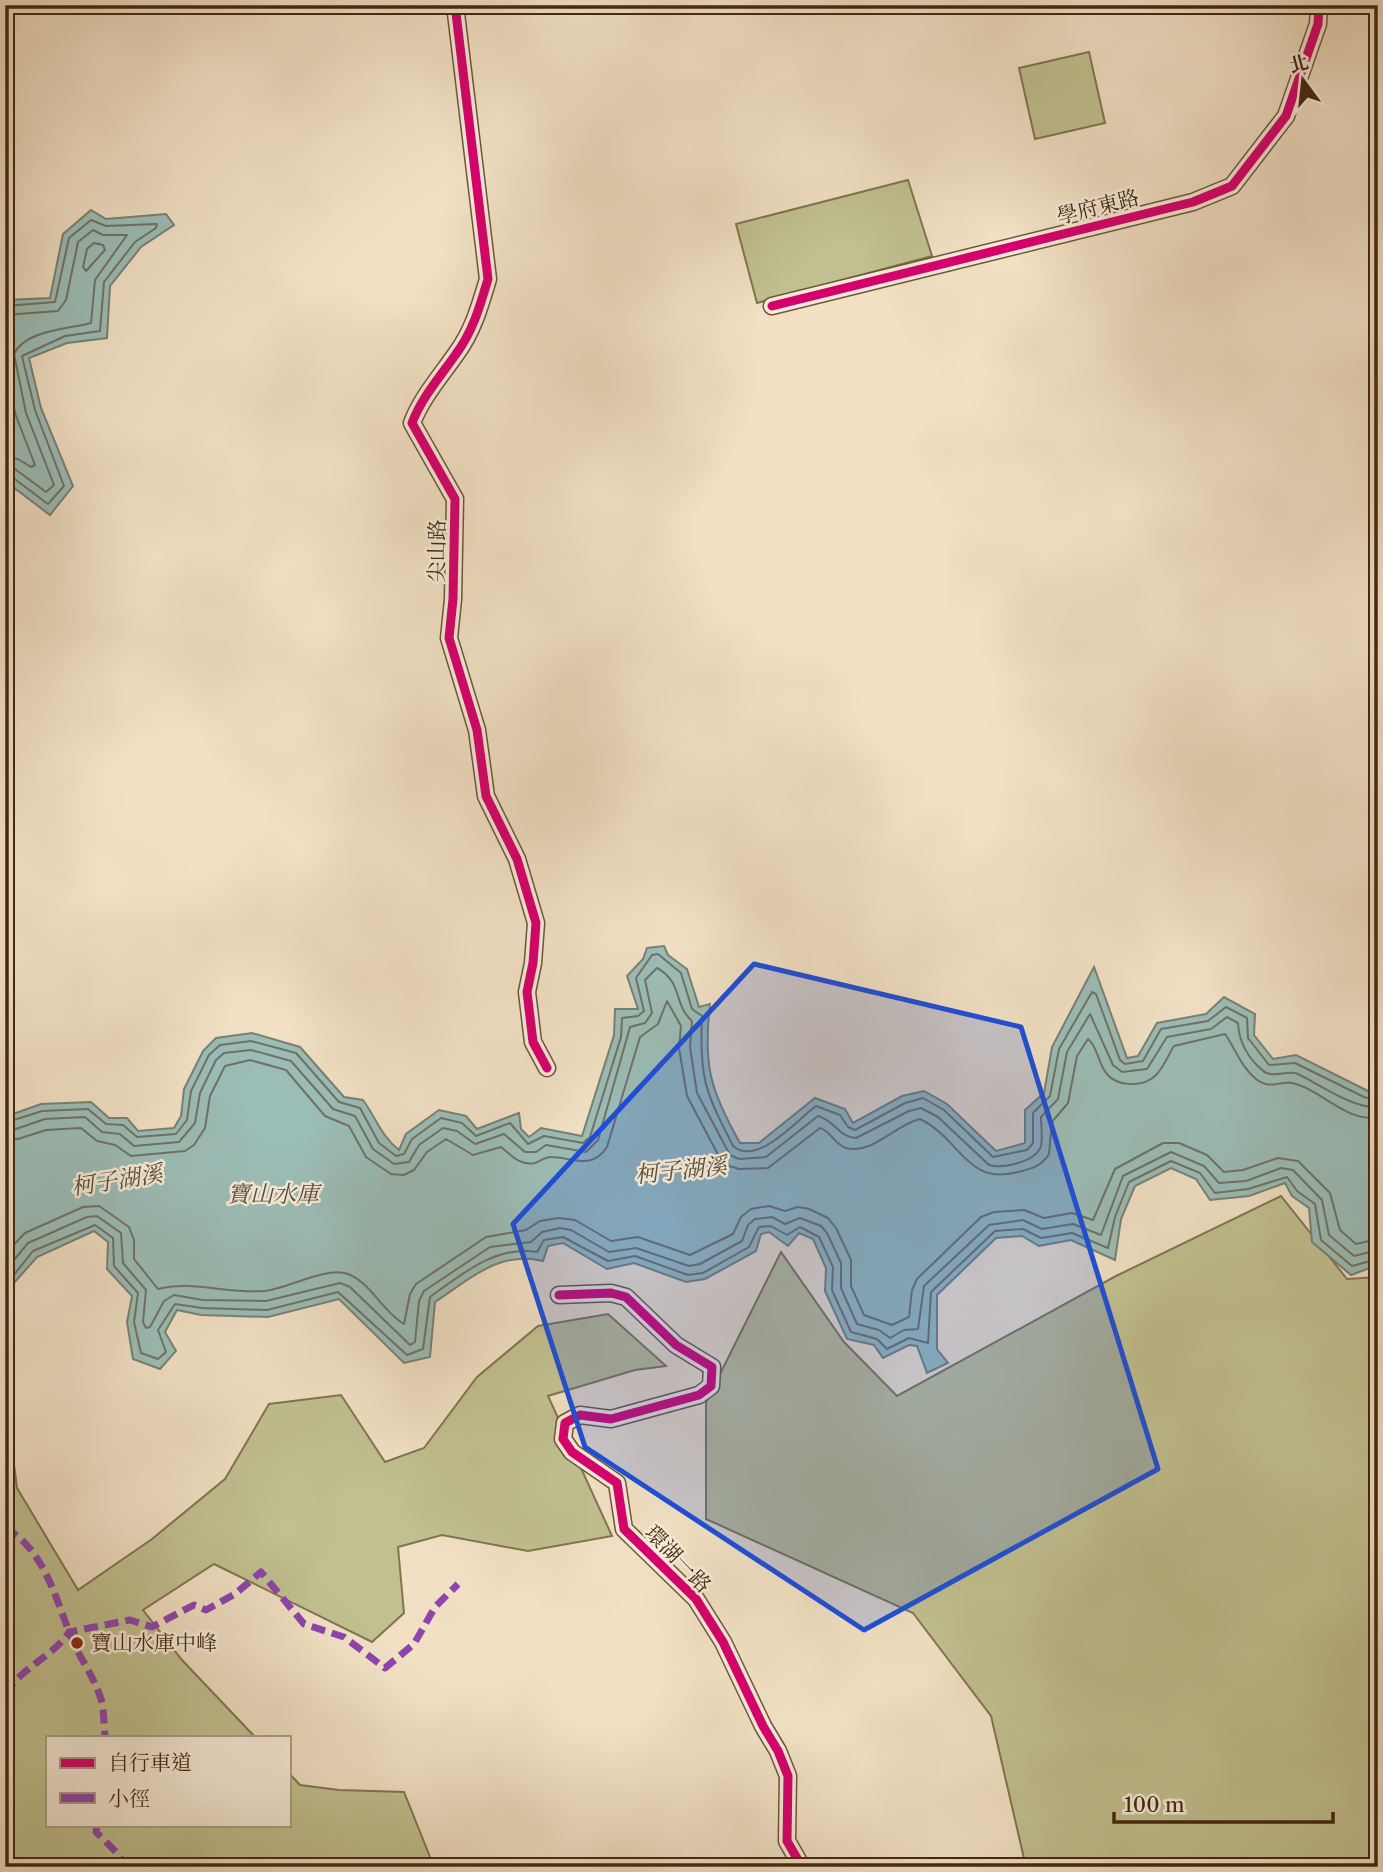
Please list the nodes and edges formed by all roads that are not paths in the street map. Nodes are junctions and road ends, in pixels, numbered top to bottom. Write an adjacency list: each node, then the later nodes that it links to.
1 (455, 5): 4 (street, 尖山路)
2 (1320, 5): 3 (street, 學府東路)
3 (772, 306)
4 (547, 1068)
5 (559, 1295): 6 (street, 環湖一路)
6 (802, 1867)

